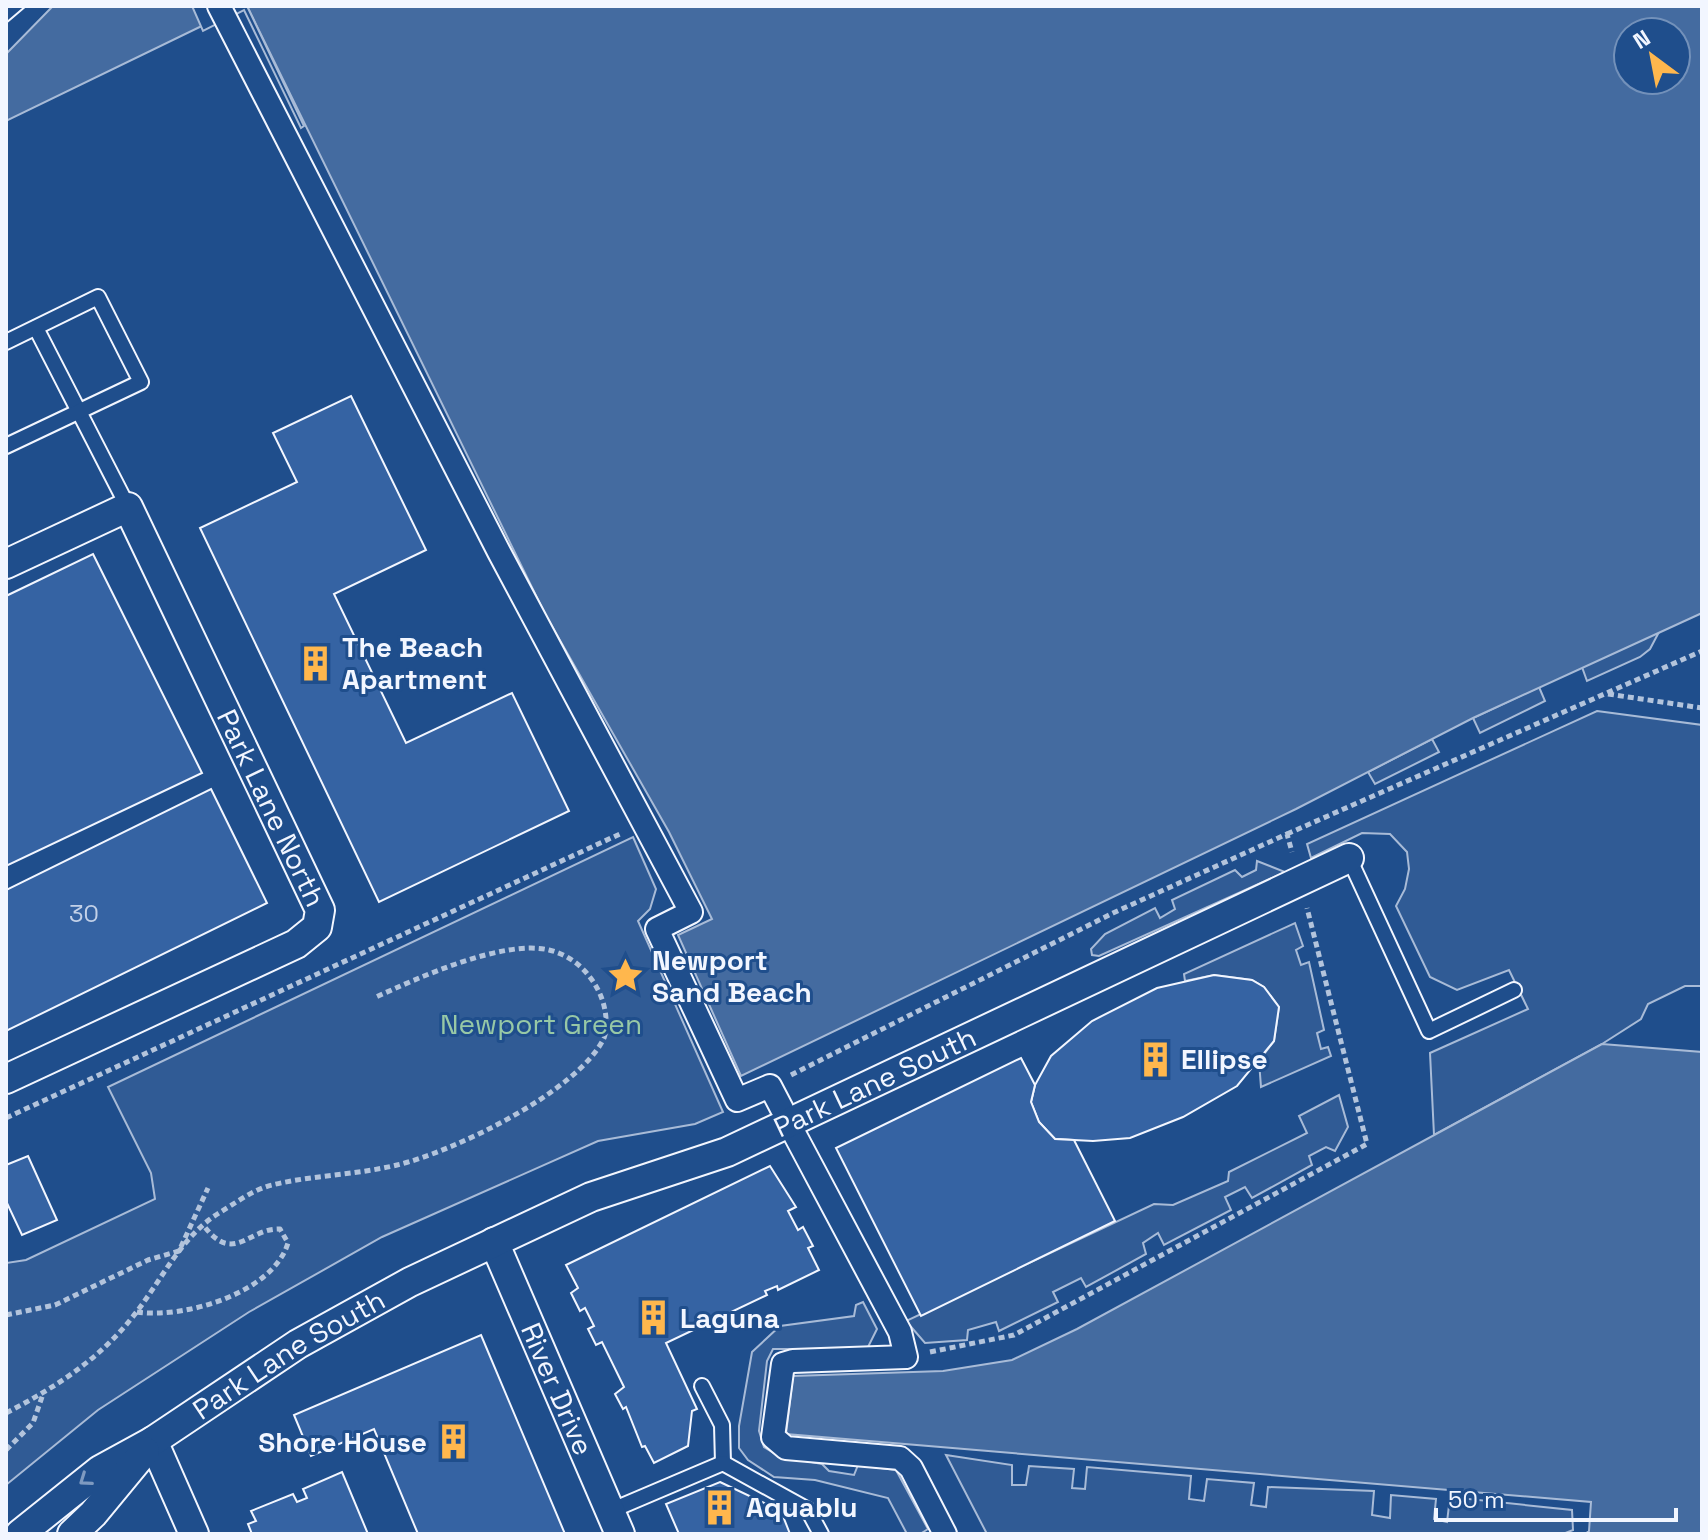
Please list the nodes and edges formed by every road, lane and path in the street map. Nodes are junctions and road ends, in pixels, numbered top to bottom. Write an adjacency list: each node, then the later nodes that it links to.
1 (221, 11): 11 (street)
2 (36, 328): 3 (lane); 4 (lane); 4 (lane)
3 (6, 342)
4 (79, 412): 5 (lane); 6 (lane)
5 (6, 446)
6 (128, 507): 7 (street); 17 (street, Park Lane North)
7 (6, 564)
8 (1702, 651): 9 (path)
9 (1607, 694): 10 (path); 12 (path)
10 (1702, 708)
11 (644, 822): 18 (street); 20 (path)
12 (1287, 834): 14 (path); 18 (path)
13 (1349, 858): 14 (street, Park Lane South); 15 (lane, Park Lane South)
14 (1300, 880): 24 (street, Park Lane South); 28 (path)
15 (1514, 990)
16 (376, 997): 23 (path)
17 (6, 1079)
18 (770, 1086): 19 (street)
19 (782, 1109)
20 (6, 1118)
21 (795, 1135): 28 (street)
22 (208, 1188): 25 (path)
23 (204, 1226): 25 (path); 26 (path)
24 (494, 1242): 32 (street, Park Lane South); 35 (street, River Drive)
25 (179, 1251): 26 (path); 27 (path)
26 (137, 1312): 30 (path)
27 (7, 1314)
28 (906, 1357): 40 (street)
29 (702, 1386): 34 (lane)
30 (43, 1394): 31 (path); 33 (path)
31 (6, 1413)
32 (153, 1441): 36 (street, Park Lane South, one-way to 36); 37 (street, Park Lane South); 38 (street)
33 (6, 1450)
34 (723, 1463): 35 (lane); 39 (lane)
35 (615, 1523)
36 (20, 1534)
37 (72, 1534)
38 (194, 1534)
39 (821, 1534)
40 (945, 1534)

